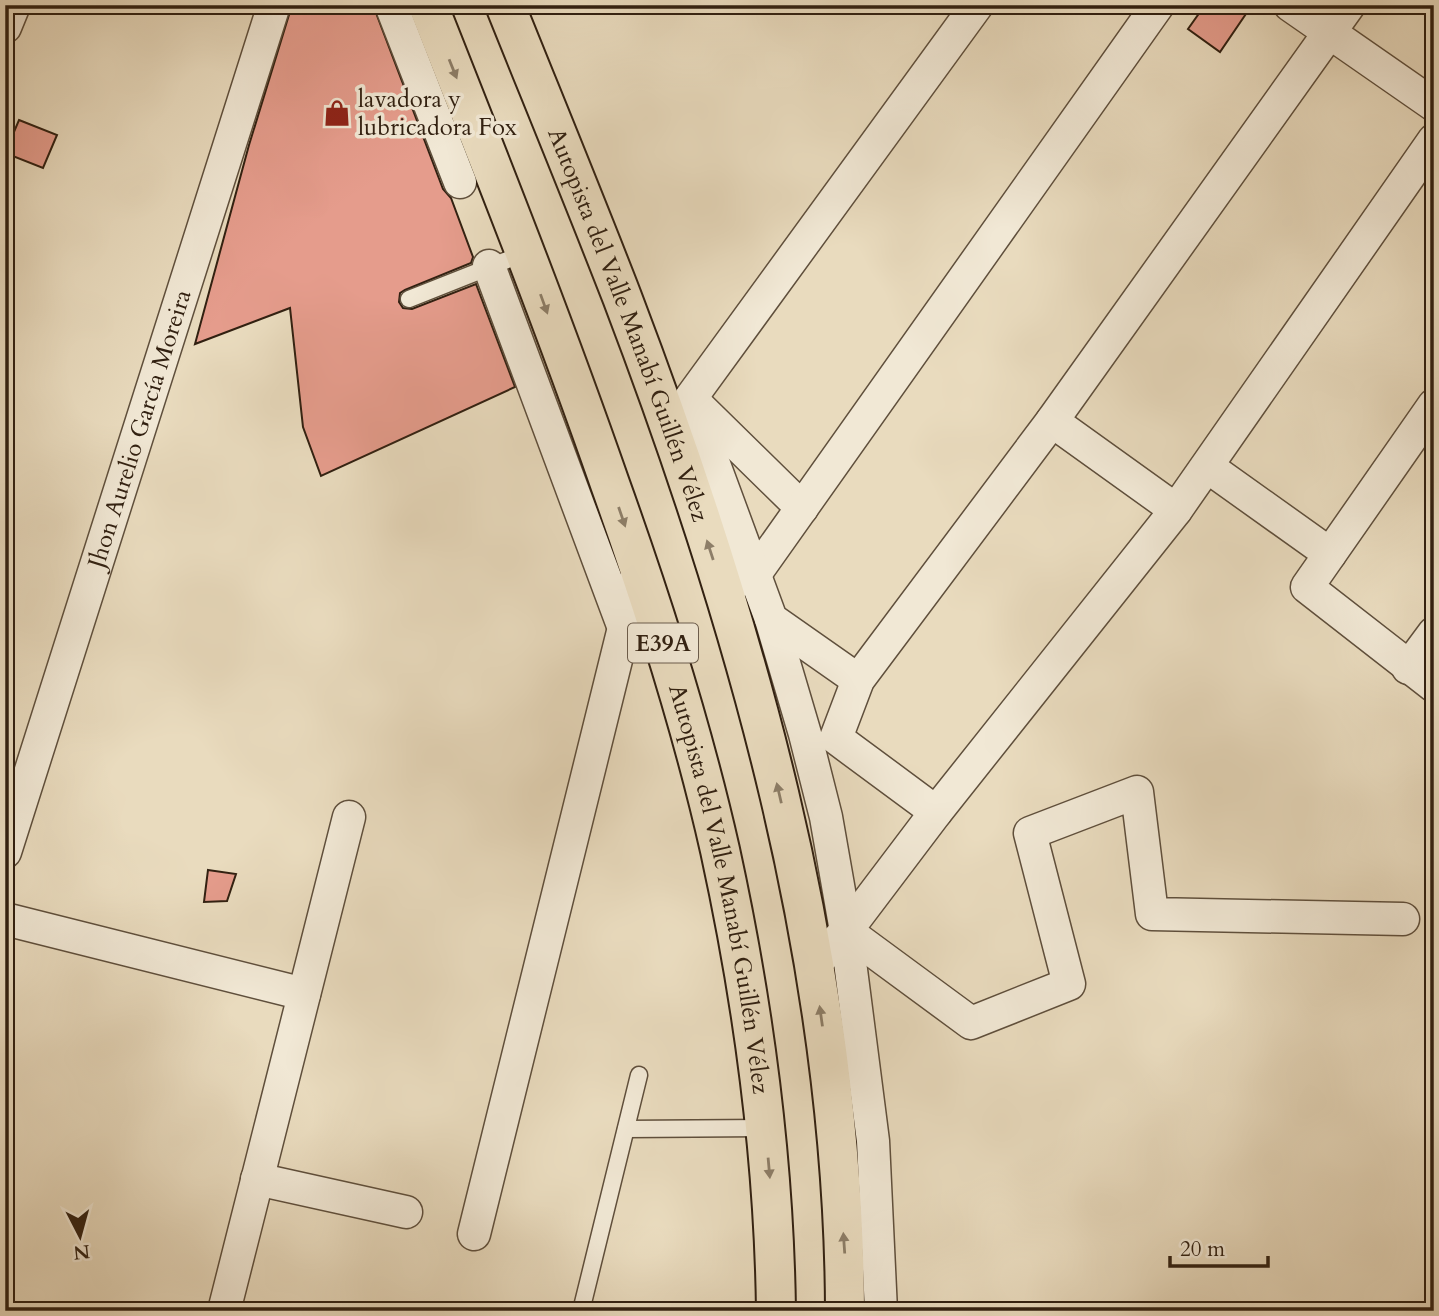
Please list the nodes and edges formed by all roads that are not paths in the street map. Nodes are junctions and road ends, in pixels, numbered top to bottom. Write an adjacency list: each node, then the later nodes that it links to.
1 (15, 5): 10 (street)
2 (274, 5): 35 (street, Jhon Aurelio García Moreira)
3 (391, 5): 14 (street)
4 (428, 5): 15 (main road, Autopista del Valle Manabí Guillén Vélez / E39A, one-way to 15)
5 (505, 5): 18 (main road, Autopista del Valle Manabí Guillén Vélez / E39A)
6 (977, 5): 18 (street)
7 (1158, 5): 22 (street)
8 (1290, 5): 11 (street)
9 (1349, 5): 11 (street)
10 (5, 27)
11 (1329, 33): 12 (street); 20 (street)
12 (1434, 105)
13 (1434, 140): 21 (street)
14 (460, 182)
15 (525, 253): 16 (lane); 25 (main road, Autopista del Valle Manabí Guillén Vélez / E39A, one-way to 25)
16 (489, 266): 17 (lane); 28 (street)
17 (409, 299)
18 (676, 403): 22 (street); 26 (main road, Autopista del Valle Manabí Guillén Vélez / E39A)
19 (1434, 405): 24 (street)
20 (1052, 421): 23 (street); 31 (street)
21 (1208, 467): 23 (street); 24 (street)
22 (802, 508): 26 (street)
23 (1176, 510): 33 (street)
24 (1330, 554): 30 (street)
25 (639, 567): 28 (street); 42 (main road, Autopista del Valle Manabí Guillén Vélez / E39A)
26 (739, 581): 27 (street); 39 (main road, Autopista del Valle Manabí Guillén Vélez / E39A, one-way to 26)
27 (771, 619): 31 (street); 38 (street)
28 (625, 631): 46 (street)
29 (1434, 633): 30 (street)
30 (1408, 668): 32 (street)
31 (858, 680): 33 (street)
32 (1434, 686)
33 (936, 812): 38 (street)
34 (349, 817): 40 (street)
35 (5, 852)
36 (5, 919): 40 (street)
37 (1403, 919): 38 (street)
38 (846, 931): 39 (street); 51 (street)
39 (814, 965): 50 (main road, Autopista del Valle Manabí Guillén Vélez / E39A, one-way to 39)
40 (304, 994): 44 (street)
41 (639, 1075): 43 (lane)
42 (765, 1128): 43 (lane); 49 (main road, Autopista del Valle Manabí Guillén Vélez / E39A, one-way to 49)
43 (625, 1129): 48 (lane)
44 (257, 1179): 45 (street); 47 (street)
45 (406, 1212)
46 (474, 1234)
47 (224, 1311)
48 (581, 1311)
49 (776, 1311)
50 (845, 1311)
51 (881, 1311)

